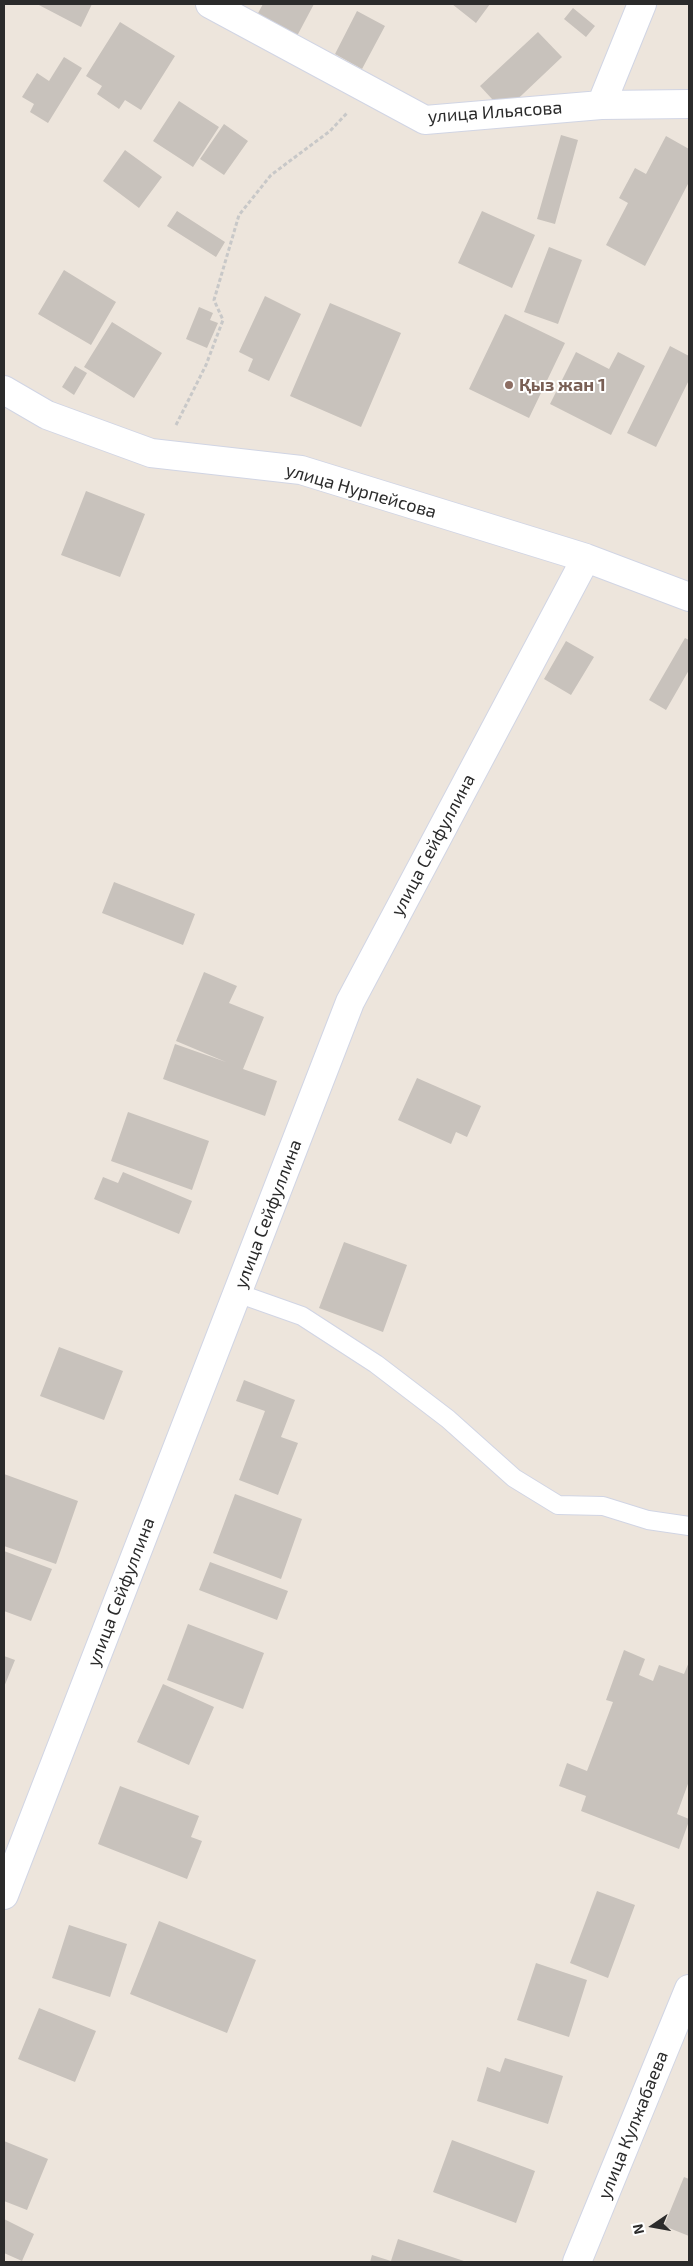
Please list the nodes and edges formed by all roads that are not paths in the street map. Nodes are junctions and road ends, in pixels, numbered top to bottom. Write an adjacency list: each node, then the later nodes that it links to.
1 (210, 4): 4 (street, улица Ильясова)
2 (642, 4): 4 (street)
3 (689, 104): 4 (street, улица Ильясова)
4 (601, 105)
5 (4, 390): 6 (street, улица Нурпейсова)
6 (586, 558): 7 (street, улица Нурпейсова); 8 (street, улица Сейфуллина)
7 (689, 597)
8 (237, 1293): 9 (lane); 10 (street, улица Сейфуллина)
9 (689, 1526)
10 (4, 1895)
11 (689, 1989): 12 (street, улица Кулжабаева)
12 (577, 2262)

